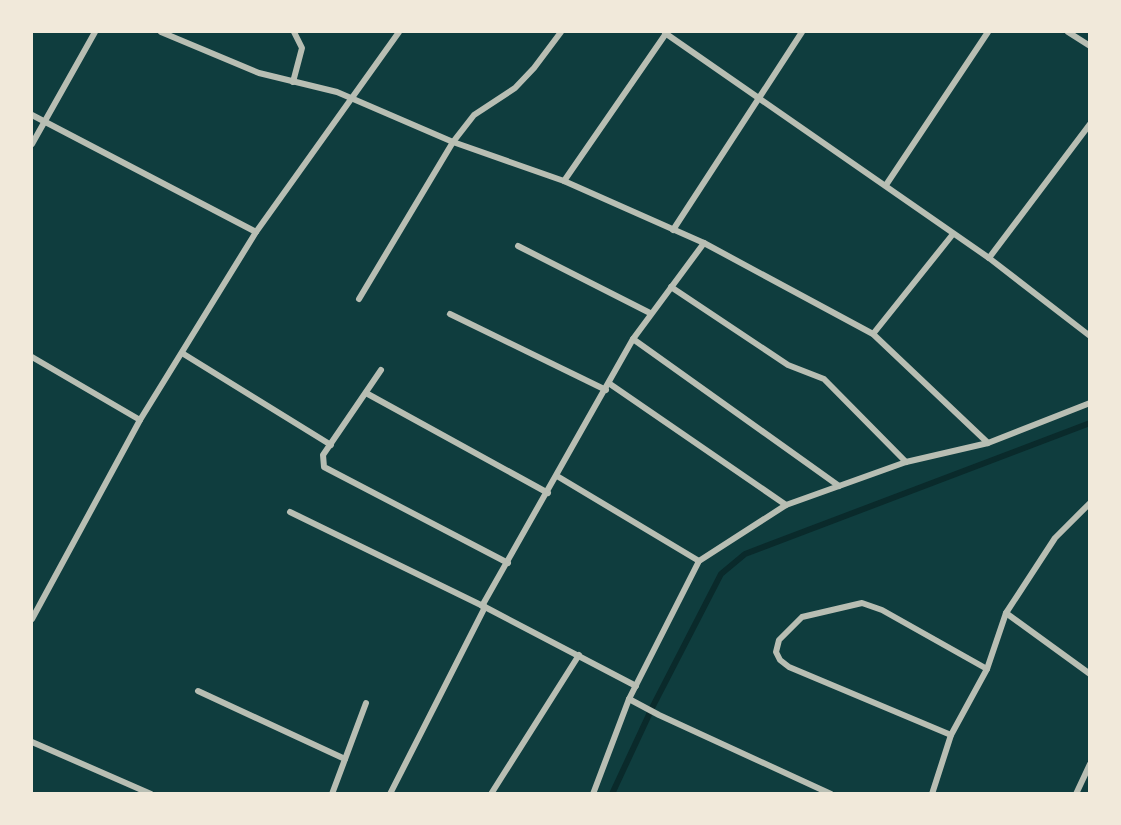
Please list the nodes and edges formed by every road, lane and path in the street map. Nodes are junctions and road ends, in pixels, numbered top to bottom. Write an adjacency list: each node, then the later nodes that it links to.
1 (94, 32): 15 (street)
2 (161, 32): 11 (street)
3 (294, 32): 11 (street)
4 (399, 32): 13 (street)
5 (561, 32): 17 (street)
6 (666, 32): 12 (street); 19 (street)
7 (802, 32): 12 (street)
8 (988, 32): 20 (street)
9 (1068, 32): 10 (street)
10 (1089, 46)
11 (293, 82): 13 (street)
12 (758, 97): 20 (street); 21 (street)
13 (353, 99): 17 (street); 22 (street)
14 (32, 115): 15 (street)
15 (44, 121): 18 (street); 22 (street)
16 (1089, 124): 26 (street)
17 (453, 142): 19 (street); 28 (street)
18 (32, 144)
19 (564, 181): 21 (street)
20 (886, 185): 23 (street)
21 (673, 230): 24 (street)
22 (256, 232): 34 (street)
23 (952, 234): 26 (street); 31 (street)
24 (704, 243): 27 (street); 31 (street)
25 (518, 246): 30 (street)
26 (989, 258): 32 (street)
27 (671, 287): 30 (street); 43 (street)
28 (359, 299)
29 (450, 314): 37 (street)
30 (650, 314): 33 (street)
31 (873, 334): 41 (street)
32 (1089, 336)
33 (633, 339): 37 (street); 45 (street)
34 (182, 353): 40 (street); 42 (street)
35 (32, 357): 40 (street)
36 (381, 370): 38 (street)
37 (608, 387): 44 (street); 48 (street)
38 (366, 393): 42 (street); 46 (street)
39 (1089, 403): 41 (street)
40 (140, 420): 54 (street)
41 (988, 443): 43 (street)
42 (331, 445): 51 (street)
43 (906, 462): 45 (street)
44 (557, 476): 46 (street); 50 (street)
45 (839, 486): 48 (street)
46 (548, 493): 51 (street)
47 (1089, 503): 53 (street)
48 (786, 505): 50 (street)
49 (290, 512): 52 (street)
50 (699, 561): 58 (street)
51 (508, 562): 52 (street)
52 (483, 606): 55 (street); 69 (street)
53 (1006, 613): 56 (street); 57 (street)
54 (32, 619)
55 (579, 655): 58 (street); 70 (street)
56 (987, 669): 62 (street); 62 (street)
57 (1089, 674)
58 (636, 686): 60 (street)
59 (198, 691): 64 (street)
60 (629, 699): 71 (street); 72 (street)
61 (366, 704): 64 (street)
62 (951, 735): 73 (street)
63 (32, 742): 67 (street)
64 (345, 759): 66 (street)
65 (1089, 764): 74 (street)
66 (333, 791): 68 (street)
67 (151, 794)
68 (341, 794)
69 (390, 794)
70 (491, 794)
71 (593, 794)
72 (831, 794)
73 (932, 794)
74 (1076, 794)

